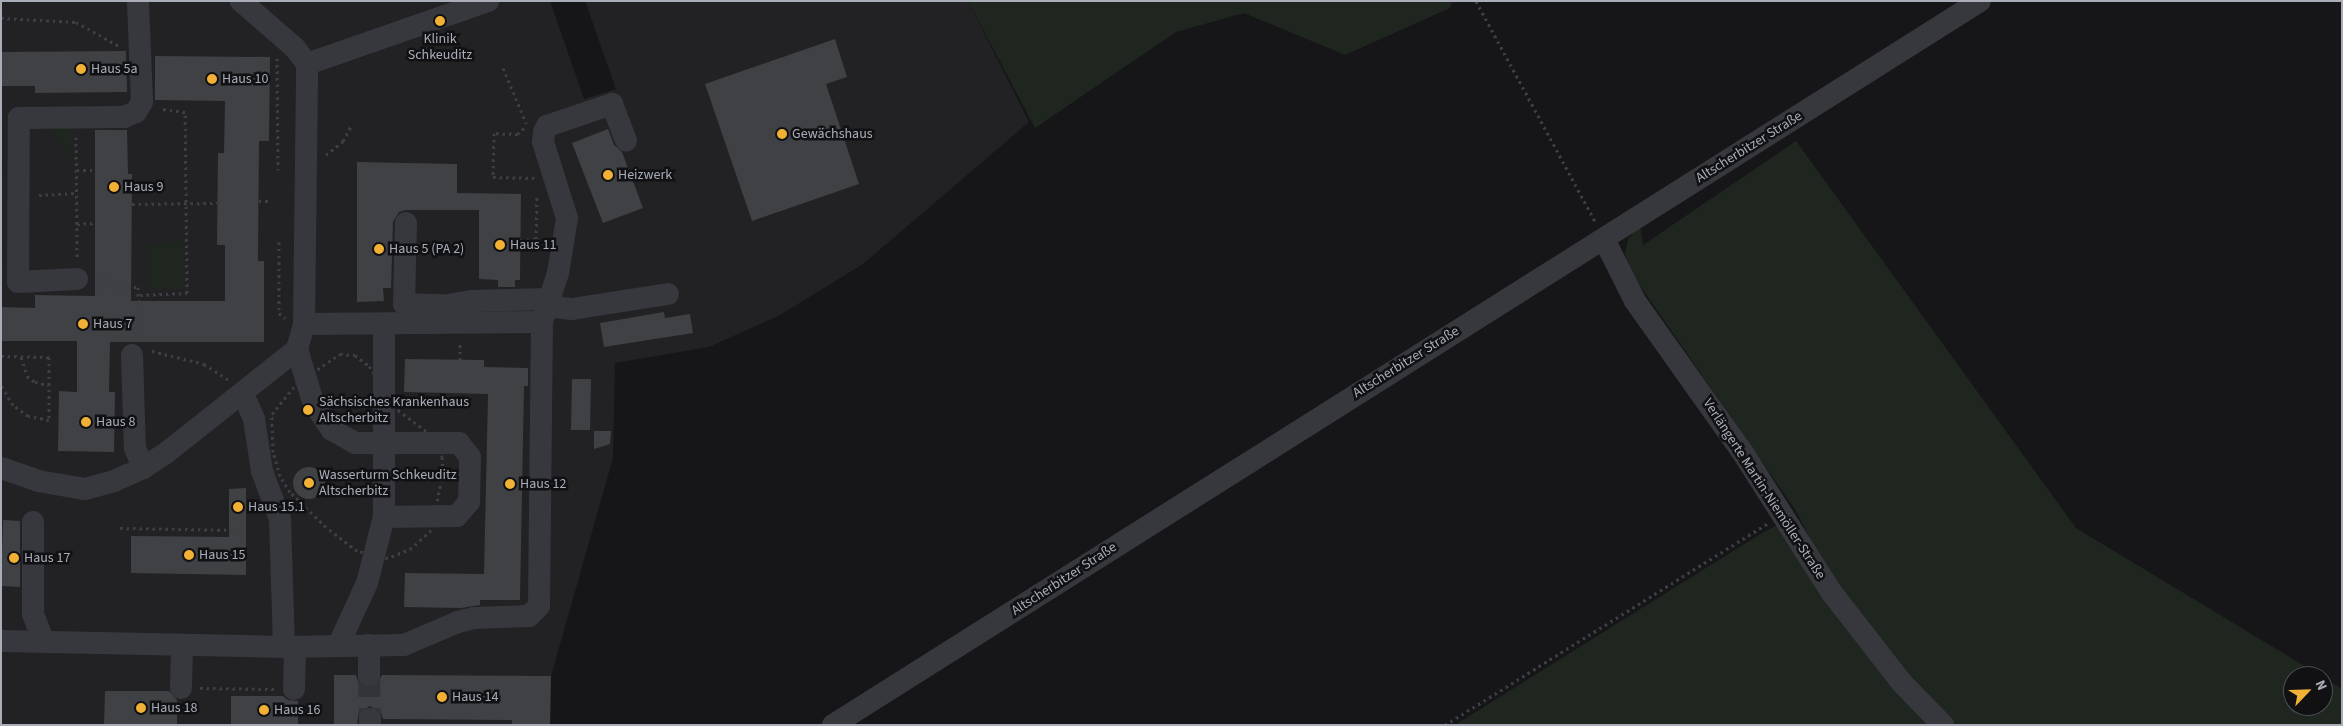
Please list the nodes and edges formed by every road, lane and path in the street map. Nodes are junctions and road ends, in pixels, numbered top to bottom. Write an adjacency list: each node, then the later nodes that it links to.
1 (138, 1): 8 (street)
2 (241, 1): 7 (street)
3 (488, 1): 9 (street)
4 (1476, 1): 32 (path)
5 (1980, 1): 32 (street, Altscherbitzer Straße)
6 (1, 18): 8 (path)
7 (284, 38): 9 (street); 20 (path)
8 (140, 44): 11 (street)
9 (307, 64): 17 (street)
10 (503, 68): 21 (path)
11 (142, 102): 12 (street); 28 (path)
12 (76, 119): 16 (street); 18 (path)
13 (352, 124): 17 (path)
14 (626, 140): 15 (street)
15 (543, 142): 21 (path); 41 (street)
16 (10, 149): 23 (street)
17 (306, 159): 42 (street)
18 (77, 170): 19 (path); 22 (path)
19 (95, 170)
20 (278, 170)
21 (538, 178): 33 (path)
22 (77, 193): 23 (path); 30 (path)
23 (18, 195): 34 (street)
24 (259, 201): 25 (path)
25 (272, 201)
26 (218, 203): 28 (path)
27 (132, 204): 28 (path)
28 (186, 204): 39 (path)
29 (95, 223): 30 (path)
30 (77, 224): 36 (path)
31 (406, 224): 40 (street)
32 (1604, 239): 56 (street, Verlängerte Martin-Niemöller-Straße); 69 (street, Altscherbitzer Straße)
33 (520, 240)
34 (10, 249): 36 (street)
35 (104, 271): 37 (path)
36 (77, 279): 37 (path)
37 (104, 287): 39 (path)
38 (668, 294): 41 (street)
39 (140, 295): 45 (path)
40 (442, 306): 41 (street); 43 (street)
41 (546, 309): 43 (street); 63 (street)
42 (304, 324): 44 (street); 46 (street)
43 (408, 324): 44 (street)
44 (384, 325): 52 (street)
45 (139, 349): 51 (path); 54 (street)
46 (297, 349): 51 (street); 52 (street)
47 (1, 356): 48 (path)
48 (20, 357): 50 (path); 50 (path)
49 (1, 385): 50 (path)
50 (49, 385)
51 (242, 394): 54 (street); 65 (street)
52 (382, 444): 55 (street); 55 (street)
53 (1, 468): 54 (street)
54 (143, 468)
55 (384, 516): 64 (street)
56 (1783, 516): 70 (path); 71 (street, Verlängerte Martin-Niemöller-Straße)
57 (33, 522): 61 (street)
58 (120, 528): 59 (path)
59 (240, 530)
60 (1, 641): 61 (street)
61 (44, 642): 62 (street)
62 (182, 645): 65 (street); 67 (street)
63 (369, 645): 64 (street); 66 (street)
64 (338, 646): 65 (street)
65 (289, 647): 68 (street)
66 (369, 675)
67 (180, 688): 68 (path)
68 (294, 689)
69 (833, 725)
70 (1445, 725)
71 (1943, 725)

